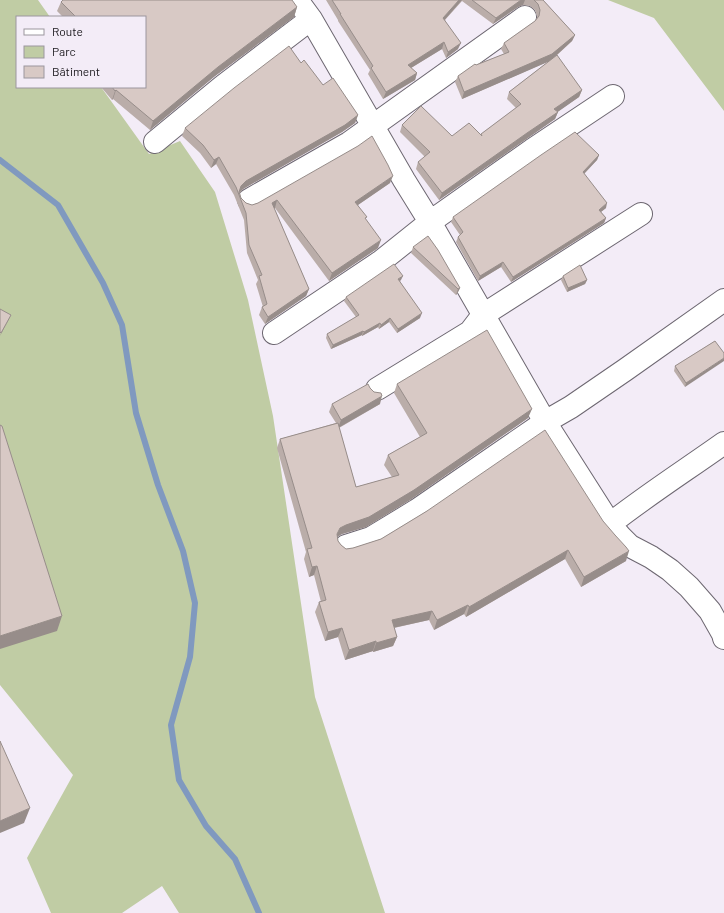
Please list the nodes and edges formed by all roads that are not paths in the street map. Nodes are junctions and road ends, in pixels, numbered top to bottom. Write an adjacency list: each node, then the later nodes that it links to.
1 (297, 0): 3 (street)
2 (525, 16): 5 (street)
3 (311, 19): 5 (street); 6 (street)
4 (613, 96): 9 (street)
5 (373, 126): 7 (street); 9 (street)
6 (155, 142)
7 (249, 200)
8 (641, 214): 11 (street)
9 (430, 222): 11 (street); 12 (street)
10 (724, 300): 14 (street)
11 (483, 315): 13 (street); 14 (street)
12 (274, 333)
13 (378, 389)
14 (544, 422): 16 (street); 17 (street)
15 (724, 443): 16 (street)
16 (610, 524): 18 (street)
17 (346, 546)
18 (724, 636)

